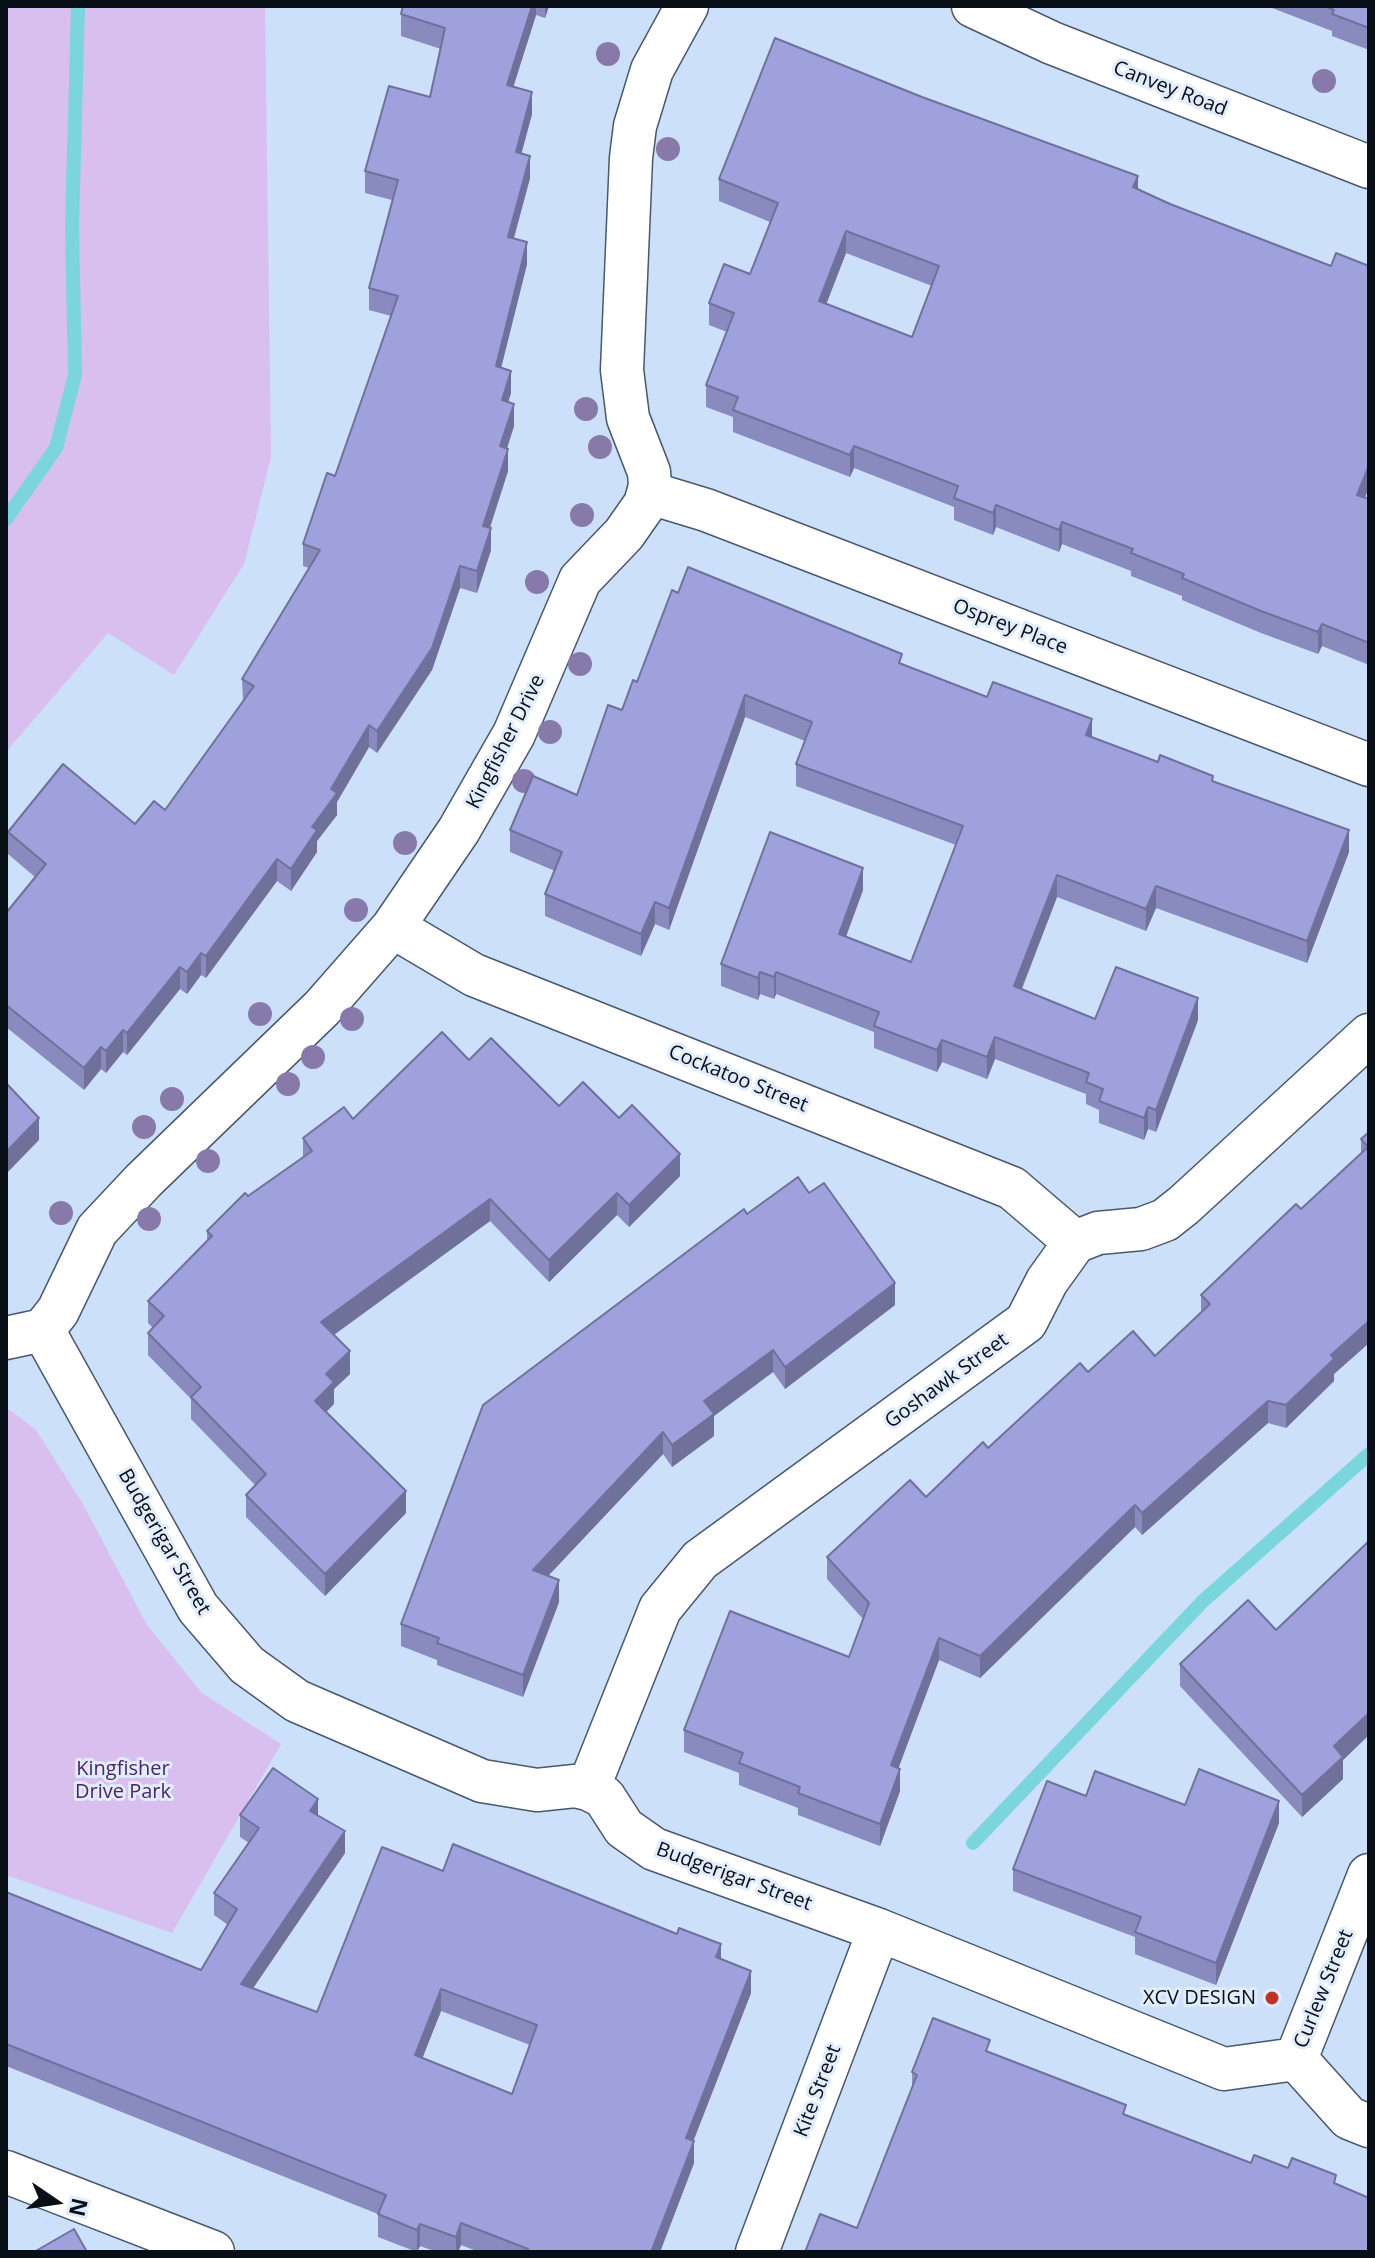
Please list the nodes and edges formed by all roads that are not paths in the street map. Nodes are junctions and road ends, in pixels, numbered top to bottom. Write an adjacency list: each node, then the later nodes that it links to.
1 (687, 6): 4 (street)
2 (973, 6): 3 (street, Canvey Road)
3 (1369, 167)
4 (650, 493): 5 (street, Osprey Place); 6 (street, Kingfisher Drive)
5 (1369, 765)
6 (393, 927): 8 (street, Cockatoo Street); 9 (street, Kingfisher Drive)
7 (1369, 1035): 8 (street)
8 (1075, 1242): 10 (street, Goshawk Street)
9 (25, 1334): 10 (street, Budgerigar Street)
10 (588, 1789): 12 (street, Budgerigar Street)
11 (1369, 1875): 13 (street, Curlew Street)
12 (879, 1930): 13 (street, Budgerigar Street); 17 (street, Kite Street)
13 (1296, 2059): 14 (street)
14 (1369, 2126)
15 (6, 2172): 16 (street)
16 (213, 2252)
17 (757, 2252)

